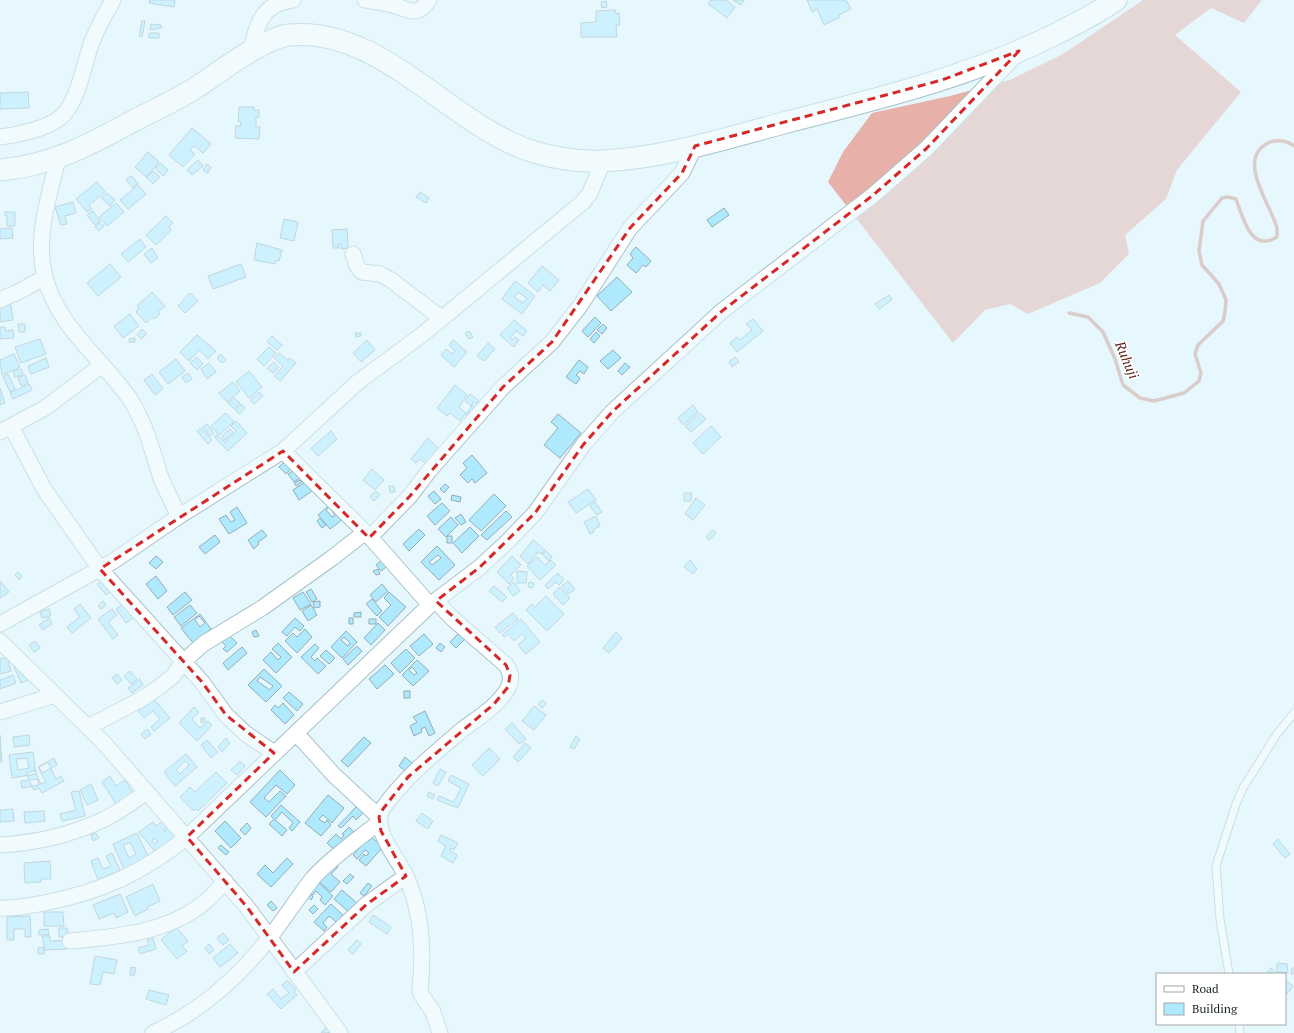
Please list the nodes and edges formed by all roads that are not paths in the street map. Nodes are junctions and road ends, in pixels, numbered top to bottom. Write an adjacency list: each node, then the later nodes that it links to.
1 (113, 0): 8 (street)
2 (293, 0): 7 (street)
3 (365, 0): 4 (street)
4 (429, 0)
5 (1116, 0): 6 (main road)
6 (1019, 51): 9 (main road); 23 (street)
7 (250, 52): 10 (main road); 11 (main road)
8 (0, 137)
9 (695, 146): 11 (main road); 21 (street)
10 (58, 159): 12 (main road); 14 (street)
11 (603, 161): 16 (street)
12 (0, 170)
13 (353, 254): 16 (street)
14 (45, 276): 15 (street); 17 (street)
15 (0, 300)
16 (441, 318): 19 (street)
17 (102, 365): 18 (street); 20 (street)
18 (6, 429): 22 (street)
19 (283, 451): 20 (street); 21 (street)
20 (178, 517): 22 (street)
21 (367, 535): 23 (street); 26 (street)
22 (100, 569): 24 (street); 26 (street)
23 (433, 603): 31 (street); 34 (street)
24 (0, 624)
25 (0, 641): 27 (street)
26 (183, 662): 30 (street); 32 (street)
27 (55, 695): 28 (street); 30 (street)
28 (0, 712)
29 (1294, 713): 43 (lane)
30 (88, 727): 33 (street)
31 (296, 733): 32 (street); 34 (street)
32 (274, 753): 35 (street)
33 (147, 792): 35 (street); 36 (street)
34 (379, 820): 37 (street); 40 (street)
35 (187, 838): 38 (street); 39 (street)
36 (0, 845)
37 (406, 876): 42 (street); 46 (street)
38 (225, 881): 40 (street); 41 (street)
39 (0, 908)
40 (269, 938): 42 (street); 44 (street)
41 (70, 941)
42 (294, 972): 45 (street)
43 (1229, 973)
44 (153, 1033)
45 (340, 1033)
46 (440, 1033)

